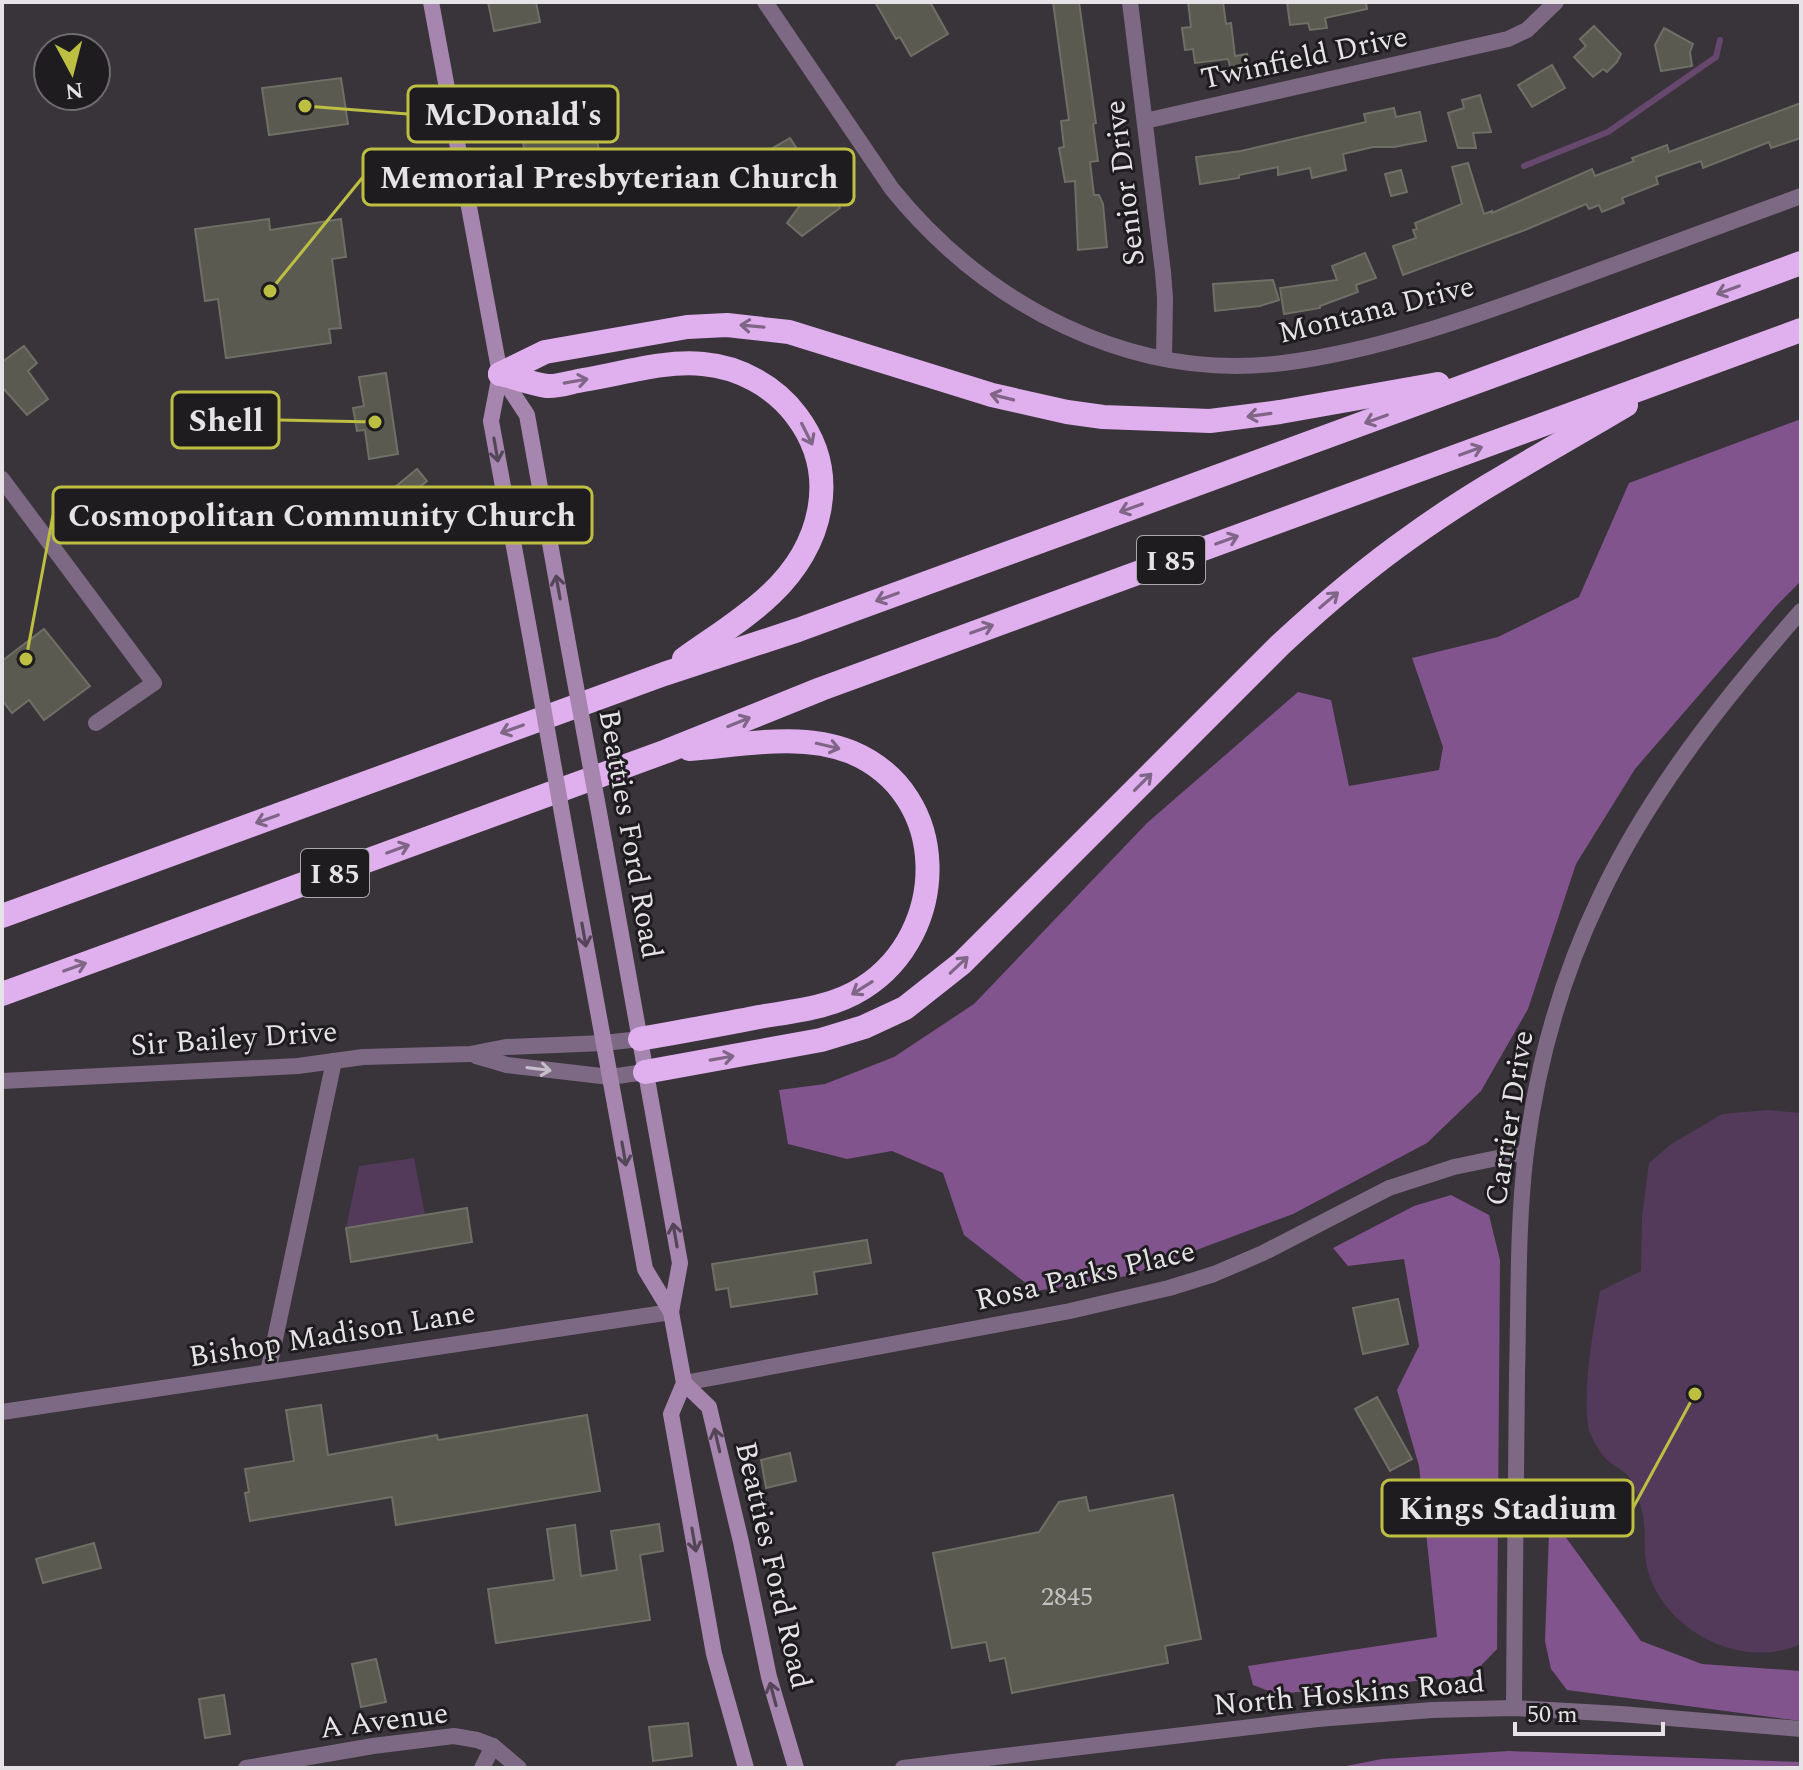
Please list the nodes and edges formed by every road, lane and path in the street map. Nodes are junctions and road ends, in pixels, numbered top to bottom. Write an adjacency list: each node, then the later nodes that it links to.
1 (431, 2): 11 (main road, Beatties Ford Road)
2 (765, 2): 9 (street, Montana Drive)
3 (1130, 2): 5 (street, Senior Drive)
4 (1556, 2): 5 (street, Twinfield Drive)
5 (1145, 121): 9 (street, Senior Drive)
6 (1801, 196): 9 (street, Montana Drive)
7 (1801, 263): 10 (highway, I 85, one-way to 10)
8 (1801, 330): 12 (highway, I 85)
9 (1164, 358)
10 (1501, 372): 11 (highway, one-way to 11); 15 (highway, I 85, one-way to 15)
11 (500, 374): 15 (highway, one-way to 15); 20 (main road, Beatties Ford Road, one-way to 11, bridge); 21 (main road, Beatties Ford Road, one-way to 21, bridge)
12 (1677, 375): 17 (highway, I 85, one-way to 12); 24 (highway, one-way to 12)
13 (2, 479): 16 (street)
14 (1801, 611): 27 (street, Carrier Drive)
15 (664, 674): 18 (highway, I 85, one-way to 18)
16 (96, 723)
17 (667, 751): 19 (highway, I 85, one-way to 17); 20 (highway, one-way to 20)
18 (2, 916)
19 (2, 994)
20 (640, 1039): 21 (street, Sir Bailey Drive); 24 (main road, Beatties Ford Road)
21 (604, 1043): 22 (street, Sir Bailey Drive); 25 (main road, Beatties Ford Road)
22 (470, 1054): 23 (street, Sir Bailey Drive); 25 (street, Sir Bailey Drive, one-way to 25)
23 (334, 1061): 26 (street, Sir Bailey Drive); 29 (street)
24 (645, 1072): 25 (street, Sir Bailey Drive); 28 (main road, Beatties Ford Road, one-way to 24)
25 (610, 1077): 28 (main road, Beatties Ford Road, one-way to 28)
26 (2, 1081)
27 (1526, 1152): 30 (street, Rosa Parks Place); 32 (street, Carrier Drive)
28 (671, 1312): 29 (street, Bishop Madison Lane); 30 (main road, Beatties Ford Road)
29 (268, 1372): 31 (street, Bishop Madison Lane)
30 (684, 1383): 38 (main road, Beatties Ford Road, one-way to 38); 39 (main road, Beatties Ford Road, one-way to 30)
31 (2, 1412)
32 (1514, 1708): 33 (street, North Hoskins Road); 40 (street, North Hoskins Road)
33 (1801, 1729)
34 (493, 1746): 35 (street, A Avenue); 36 (street); 37 (street, A Avenue)
35 (246, 1768)
36 (482, 1768)
37 (519, 1768)
38 (746, 1768)
39 (796, 1768)
40 (903, 1768)

